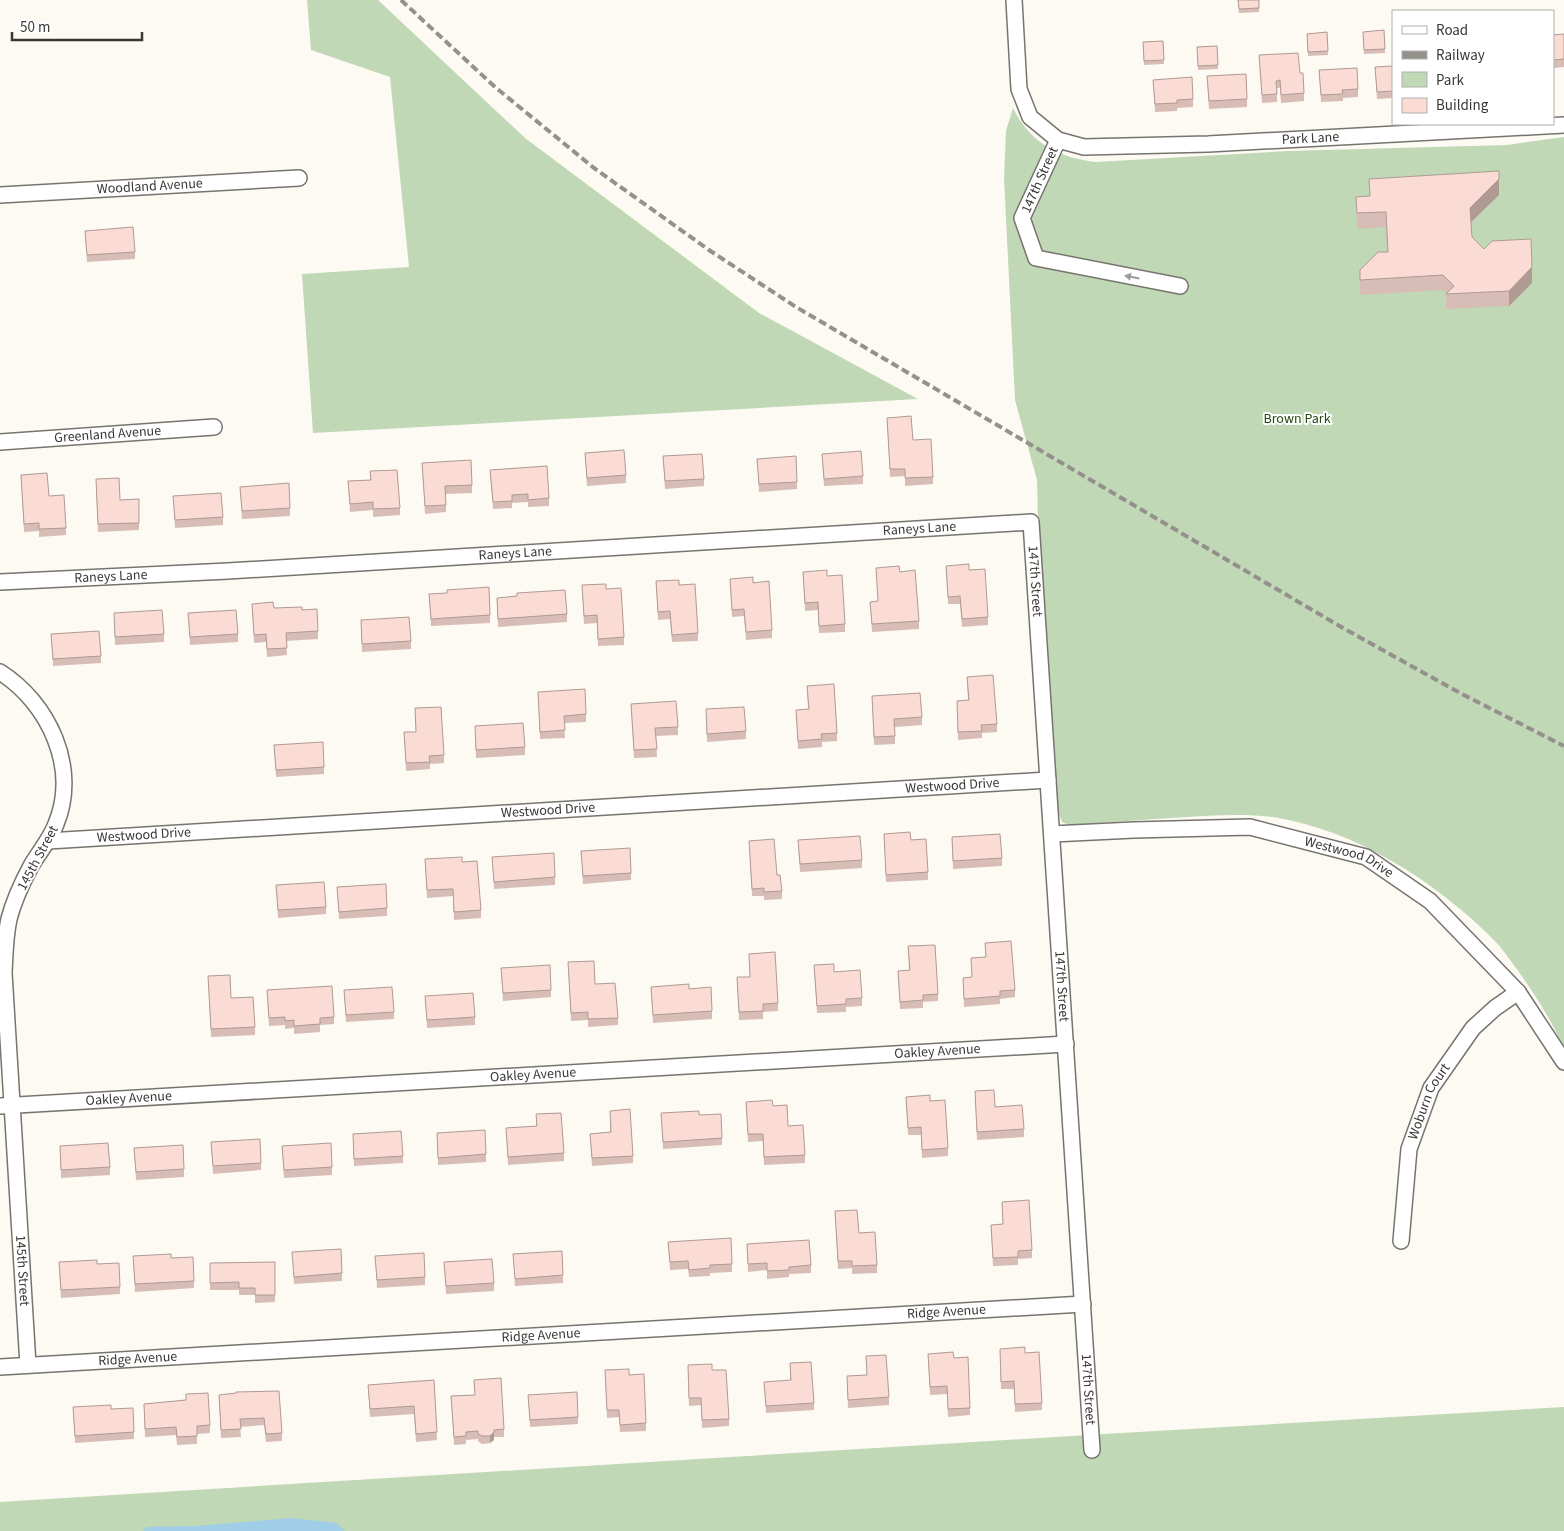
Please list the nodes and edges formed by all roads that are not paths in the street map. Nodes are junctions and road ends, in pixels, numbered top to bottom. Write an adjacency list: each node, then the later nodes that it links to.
1 (1014, 0): 3 (street, 147th Street)
2 (1564, 125): 3 (street, Park Lane)
3 (1058, 140): 6 (street, 147th Street, one-way to 3)
4 (299, 178): 5 (street, Woodland Avenue)
5 (0, 195)
6 (1180, 286)
7 (214, 427): 8 (street, Greenland Avenue)
8 (0, 442)
9 (1031, 522): 10 (street, Raneys Lane); 12 (street, 147th Street)
10 (0, 582)
11 (0, 672): 14 (street, 145th Street)
12 (1048, 780): 13 (street, 147th Street); 14 (street, Westwood Drive)
13 (1052, 834): 15 (street, Westwood Drive); 16 (street, 147th Street)
14 (48, 841): 18 (street, 145th Street)
15 (1518, 992): 17 (street, Westwood Drive); 19 (street, Woburn Court)
16 (1066, 1044): 18 (street, Oakley Avenue); 20 (street, 147th Street)
17 (1564, 1062)
18 (6, 1106): 21 (street, 145th Street)
19 (1401, 1241)
20 (1082, 1304): 21 (street, Ridge Avenue); 23 (street, 147th Street)
21 (28, 1365): 22 (street, Ridge Avenue)
22 (0, 1367)
23 (1092, 1450)

